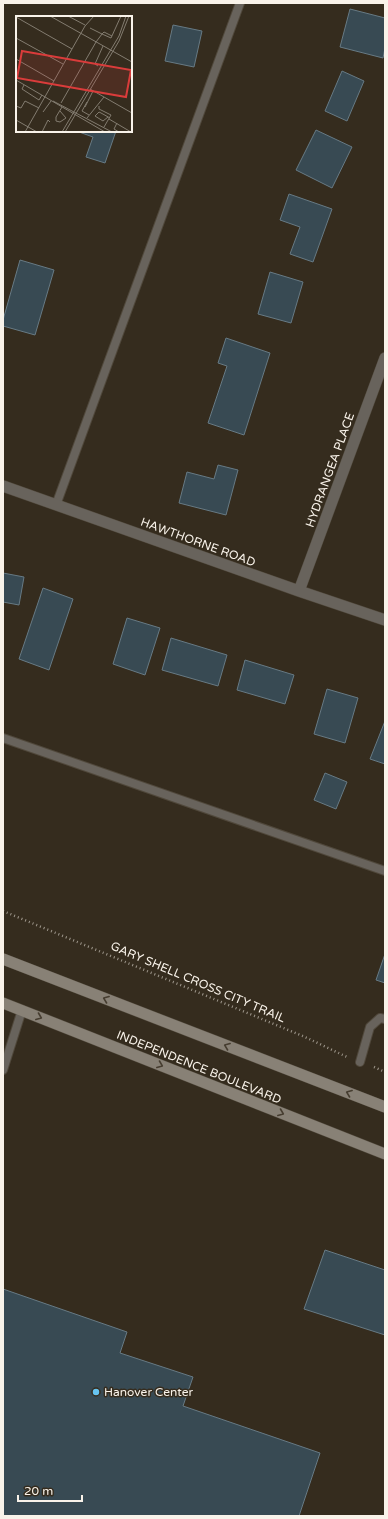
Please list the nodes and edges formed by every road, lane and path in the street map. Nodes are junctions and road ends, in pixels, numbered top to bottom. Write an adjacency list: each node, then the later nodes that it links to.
1 (240, 3): 4 (lane)
2 (385, 358): 5 (street, HYDRANGEA PLACE)
3 (3, 486): 4 (street, HAWTHORNE ROAD)
4 (56, 505): 5 (street, HAWTHORNE ROAD)
5 (299, 592): 6 (street, HAWTHORNE ROAD)
6 (385, 620)
7 (3, 738): 8 (lane)
8 (385, 871)
9 (3, 911): 15 (path, GARY SHELL CROSS CITY TRAIL)
10 (3, 959): 18 (main road, one-way to 10)
11 (3, 1003): 12 (main road, INDEPENDENCE BOULEVARD)
12 (22, 1010): 14 (lane); 19 (main road, INDEPENDENCE BOULEVARD, one-way to 19)
13 (385, 1019): 15 (lane)
14 (5, 1057): 16 (lane)
15 (360, 1062): 17 (path, GARY SHELL CROSS CITY TRAIL)
16 (3, 1070)
17 (385, 1072)
18 (385, 1107)
19 (385, 1154)

